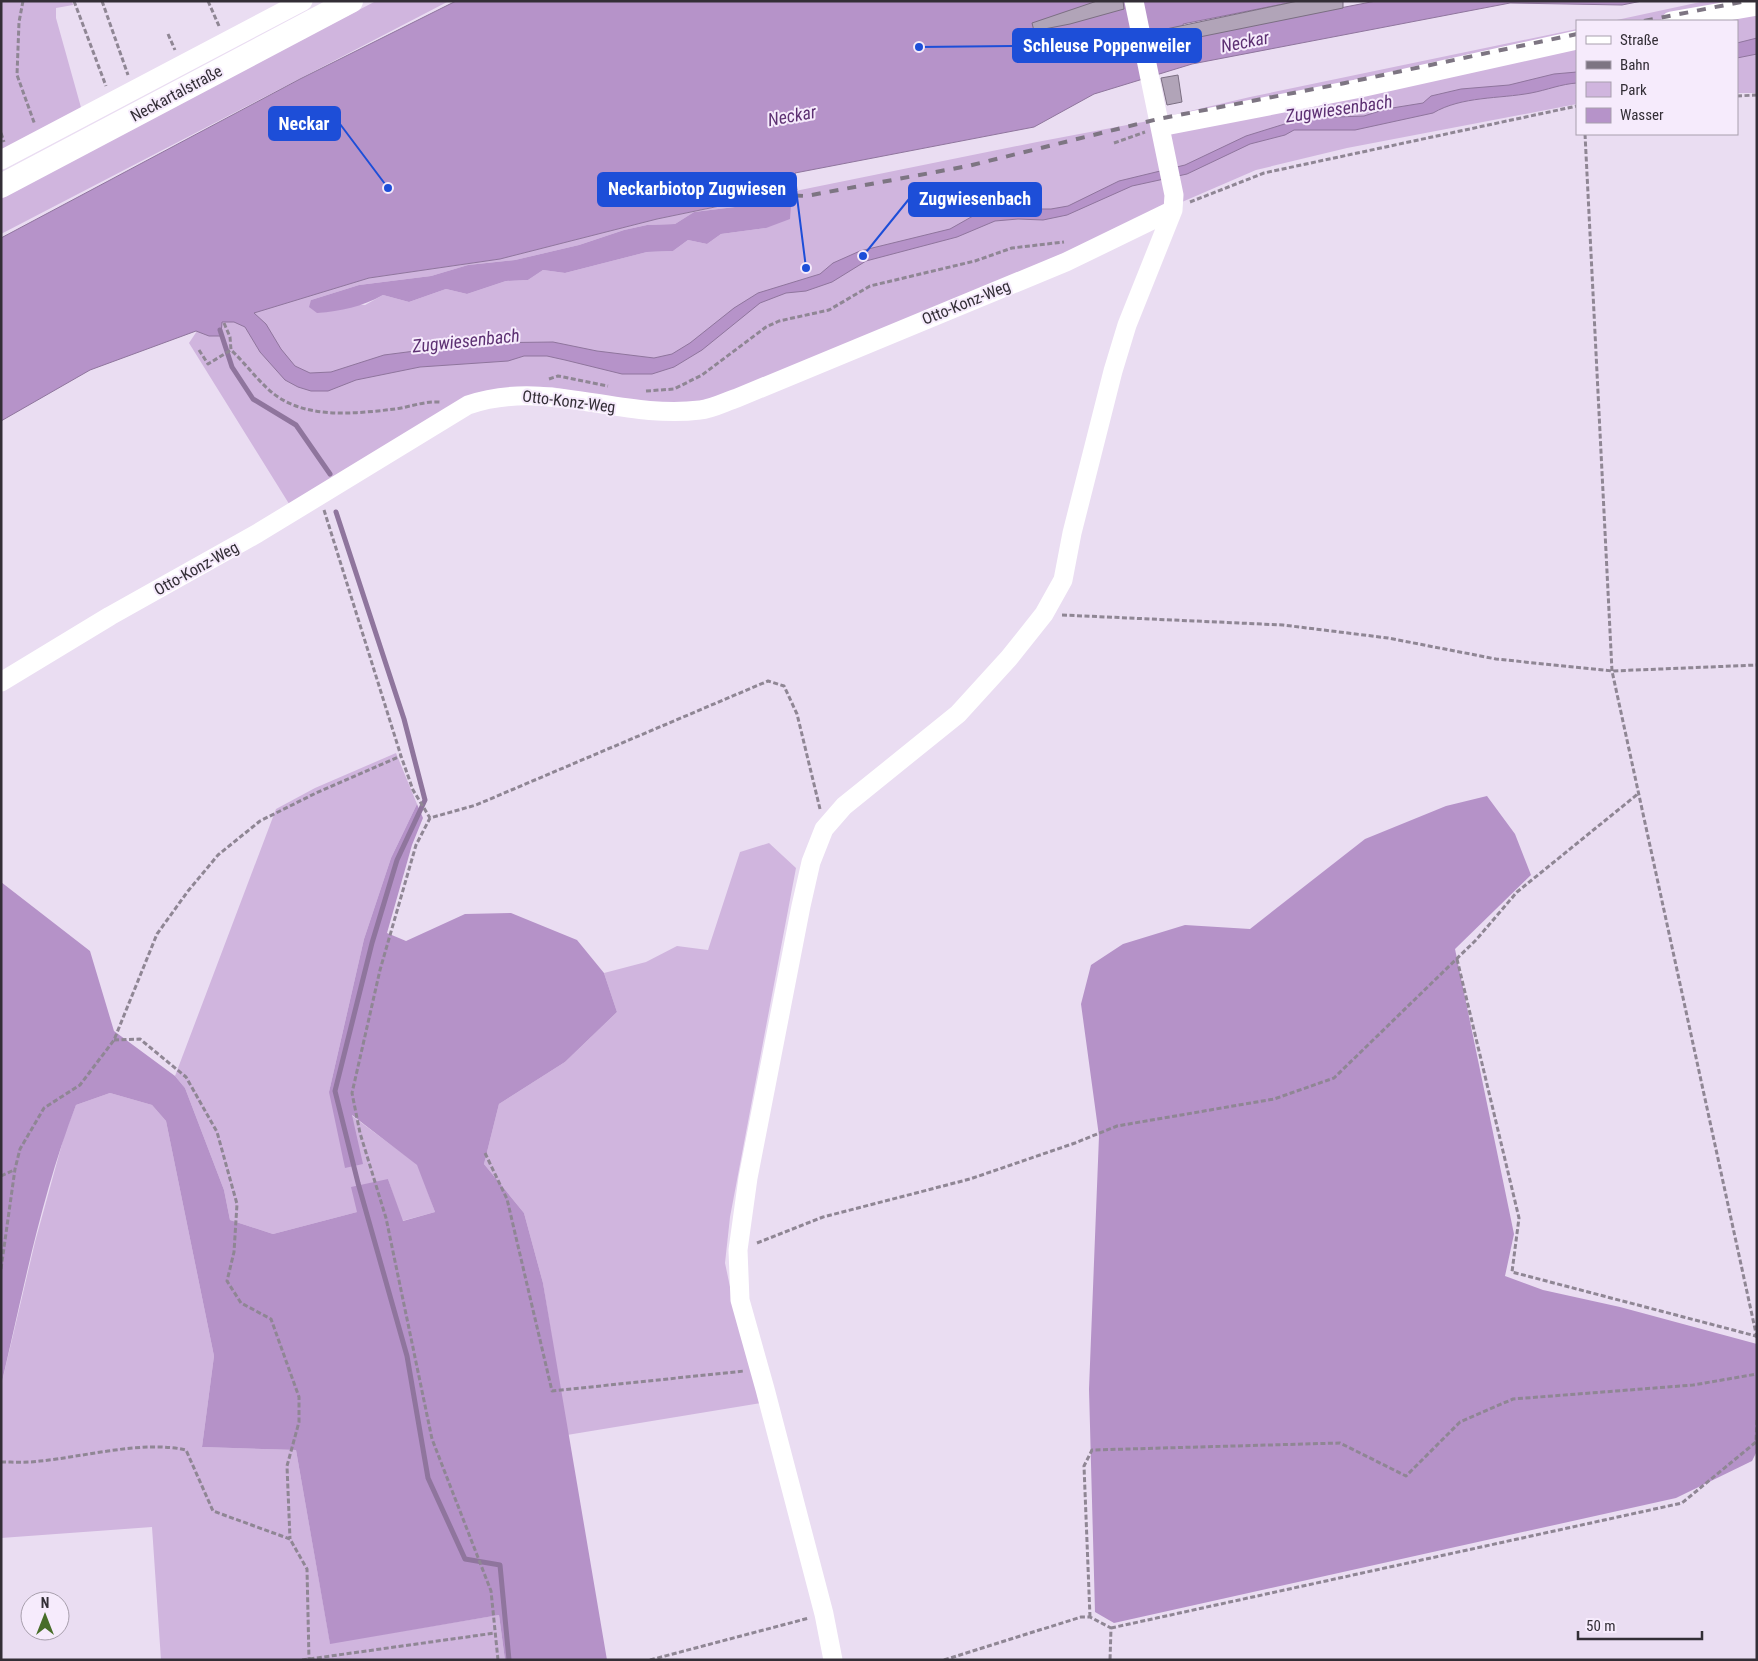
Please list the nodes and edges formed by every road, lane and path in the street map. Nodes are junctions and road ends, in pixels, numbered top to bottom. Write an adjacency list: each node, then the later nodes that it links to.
1 (23, 1): 19 (path)
2 (74, 1): 15 (path)
3 (102, 1): 12 (path)
4 (208, 1): 11 (path)
5 (303, 1): 11 (lane)
6 (351, 1): 22 (main road, Neckartalstraße)
7 (1134, 1): 17 (lane)
8 (1757, 6): 9 (lane)
9 (1678, 20)
10 (1576, 40): 17 (lane)
11 (226, 41): 12 (lane)
12 (134, 89): 15 (lane)
13 (1757, 95): 14 (path)
14 (1738, 96)
15 (113, 100): 19 (lane)
16 (1576, 106): 23 (path)
17 (1160, 126): 20 (path); 23 (lane)
18 (1585, 135): 35 (path)
19 (38, 140): 21 (lane)
20 (1114, 143)
21 (1, 160)
22 (1, 186)
23 (1173, 203): 30 (lane, Otto-Konz-Weg); 33 (lane)
24 (1068, 241): 29 (path)
25 (224, 323): 27 (path)
26 (199, 350): 27 (path)
27 (231, 350): 31 (path)
28 (616, 388): 30 (path)
29 (641, 392)
30 (523, 394): 31 (lane, Otto-Konz-Weg)
31 (468, 404): 32 (lane, Otto-Konz-Weg)
32 (320, 496): 36 (lane, Otto-Konz-Weg); 37 (path)
33 (1044, 614): 35 (path); 40 (lane)
34 (1757, 665): 35 (path)
35 (1612, 671): 38 (path)
36 (1, 682)
37 (400, 756): 39 (path); 42 (path)
38 (1639, 793): 41 (path); 48 (path)
39 (430, 818): 40 (path); 58 (path)
40 (824, 829): 46 (lane)
41 (1457, 958): 46 (path); 48 (path)
42 (114, 1040): 44 (path); 54 (path)
43 (485, 1153): 49 (path)
44 (15, 1169): 45 (path); 47 (path)
45 (1, 1176)
46 (738, 1250): 49 (lane)
47 (1, 1269)
48 (1756, 1337)
49 (760, 1369): 55 (lane)
50 (1757, 1374): 56 (path)
51 (1757, 1419): 52 (path)
52 (1756, 1442): 57 (path)
53 (1, 1462): 54 (path)
54 (290, 1539): 59 (path)
55 (824, 1614): 62 (path); 63 (lane)
56 (1090, 1616): 57 (path); 64 (path)
57 (1111, 1628): 65 (path)
58 (495, 1633): 59 (path); 61 (path)
59 (309, 1659): 60 (path)
60 (302, 1660)
61 (498, 1660)
62 (650, 1660)
63 (833, 1660)
64 (944, 1660)
65 (1110, 1660)

